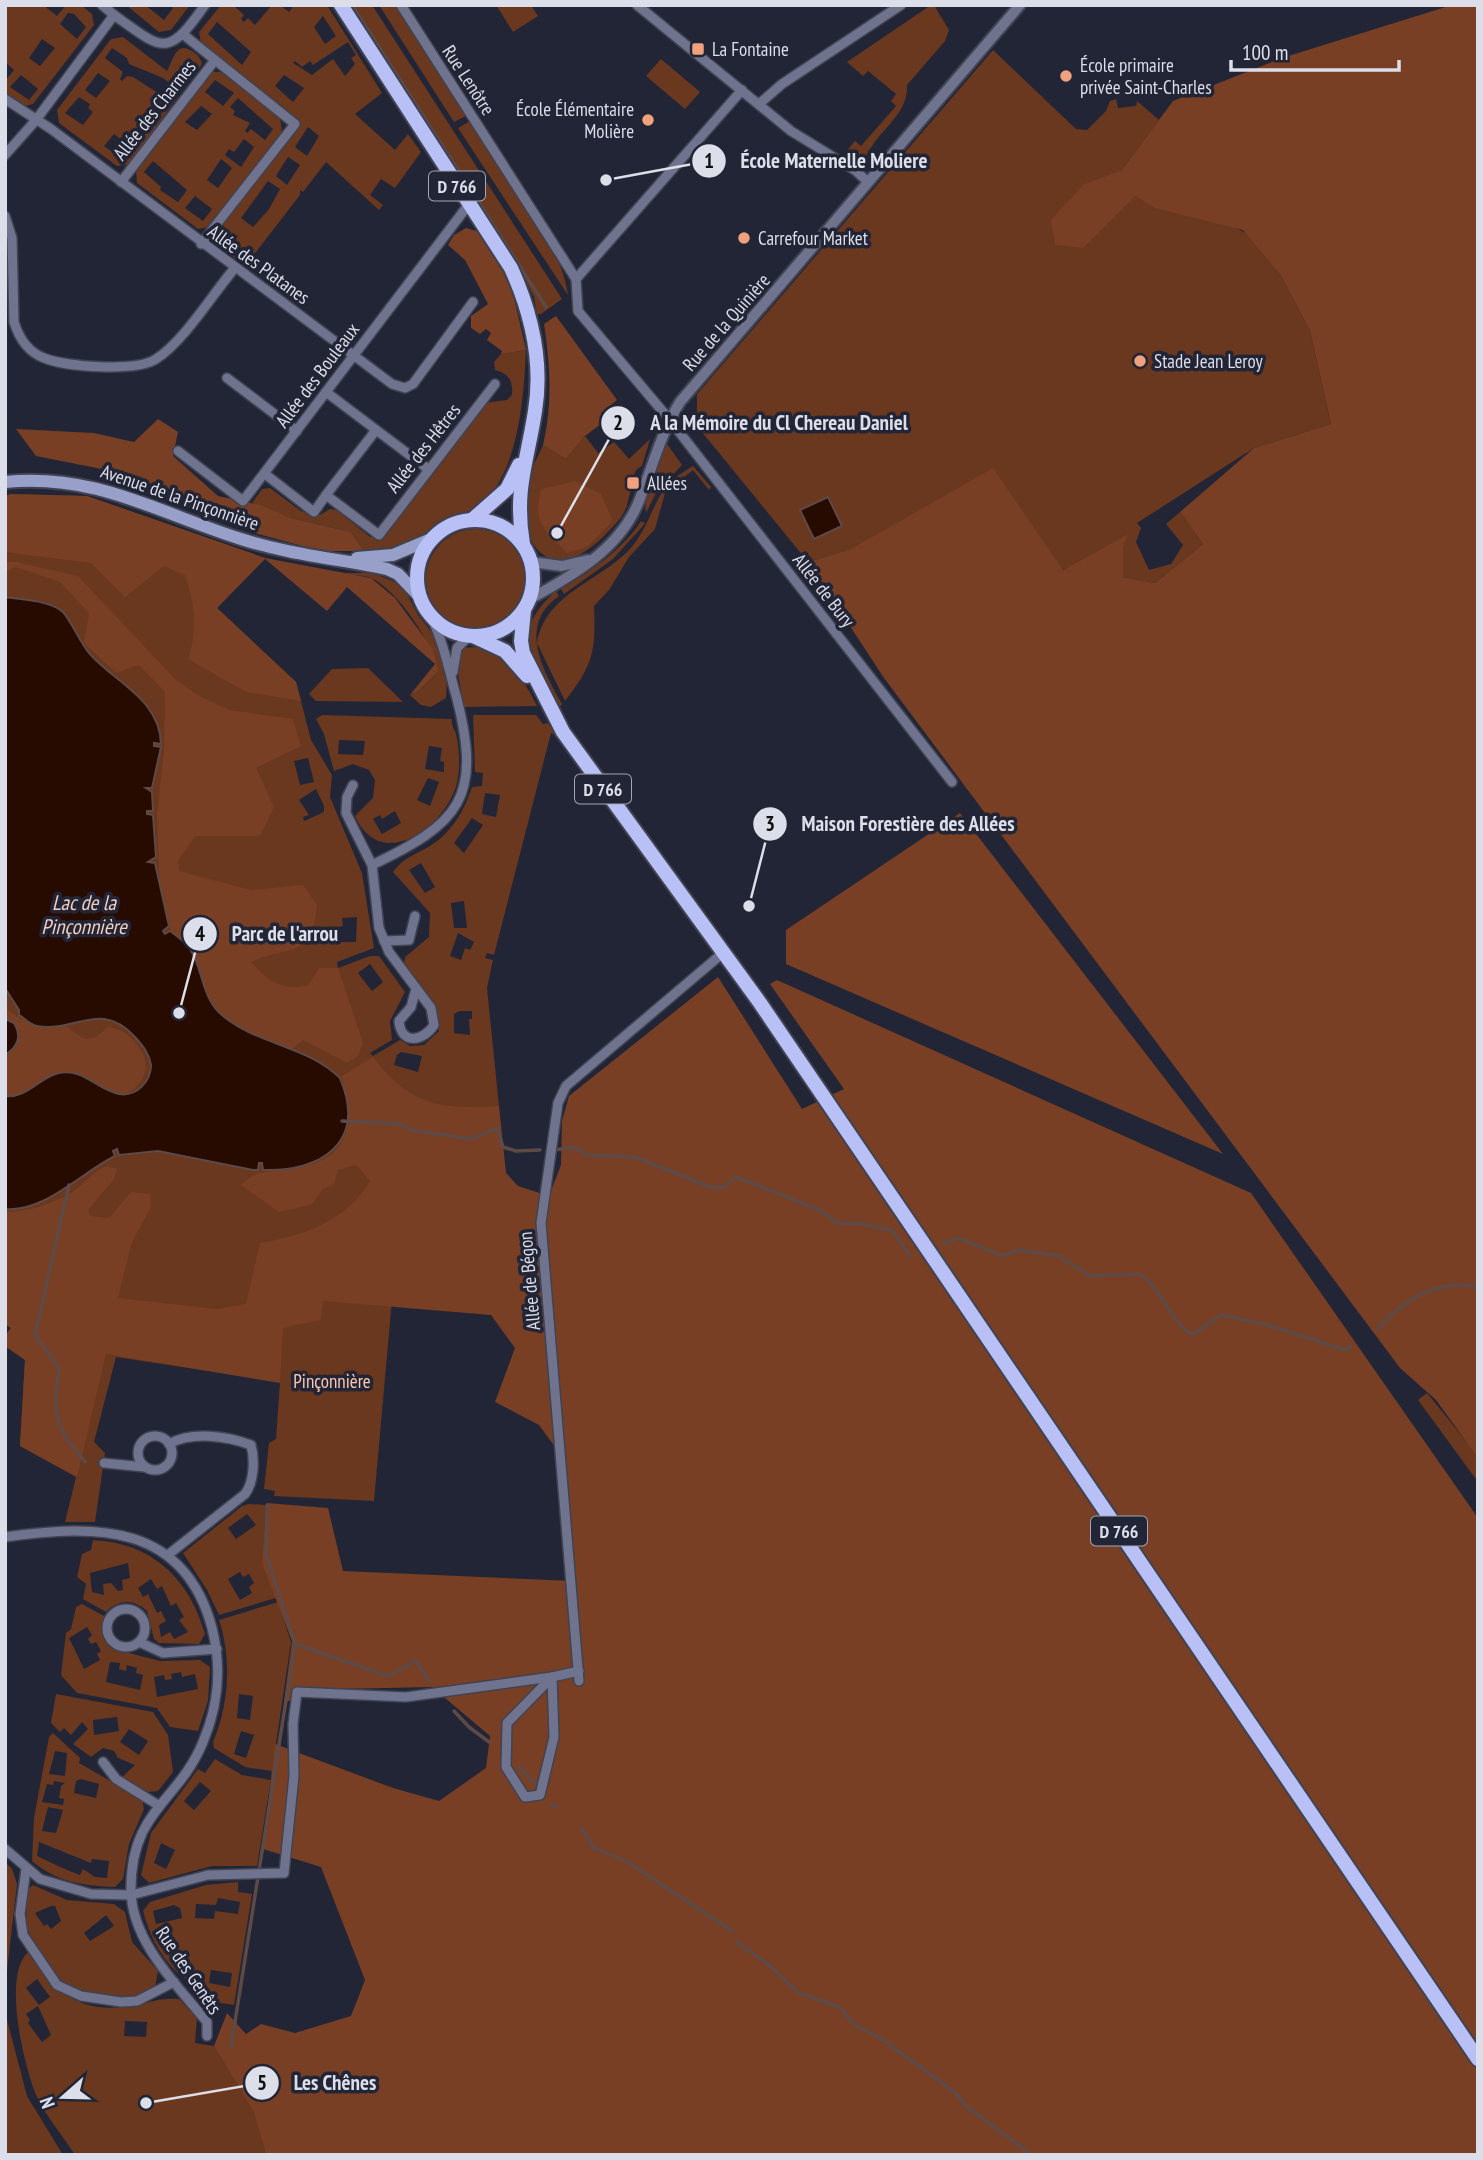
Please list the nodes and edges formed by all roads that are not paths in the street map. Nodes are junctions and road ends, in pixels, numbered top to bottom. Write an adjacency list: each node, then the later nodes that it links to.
1 (102, 5): 8 (street)
2 (205, 5): 9 (street)
3 (341, 5): 18 (main road, D 766)
4 (401, 5): 22 (street, Rue Lenôtre)
5 (637, 5): 11 (street)
6 (901, 5): 13 (street)
7 (1020, 5): 17 (street, Rue de la Quinière)
8 (114, 15): 9 (street); 14 (street)
9 (184, 35): 10 (street)
10 (215, 60): 16 (street, Allée des Charmes); 20 (street)
11 (742, 90): 13 (street); 22 (street)
12 (5, 99): 14 (street, Allée des Platanes)
13 (759, 104): 17 (street)
14 (36, 120): 15 (street); 16 (street, Allée des Platanes)
15 (5, 155)
16 (121, 182): 20 (street, Allée des Platanes)
17 (869, 182): 28 (street, Rue de la Quinière)
18 (469, 204): 24 (street, Allée des Bouleaux); 31 (main road, D 766)
19 (5, 216): 21 (street)
20 (201, 244): 21 (street, Allée des Platanes)
21 (234, 269): 24 (street, Allée des Platanes)
22 (576, 279): 28 (street, Allée de Bury)
23 (473, 302): 24 (street, Allée des Platanes)
24 (354, 355): 27 (street, Allée des Bouleaux)
25 (227, 378): 30 (street)
26 (495, 384): 33 (street, Allée des Hêtres)
27 (326, 393): 29 (street); 30 (street, Allée des Bouleaux)
28 (669, 419): 40 (street, Rue de la Quinière); 49 (street, Allée de Bury)
29 (376, 430): 33 (street); 36 (street)
30 (297, 431): 34 (street, Allée des Bouleaux)
31 (528, 445): 37 (main road, D 766); 39 (main road, D 766)
32 (178, 451): 34 (street, Allée des Bouleaux)
33 (428, 469): 36 (street, Allée des Hêtres)
34 (265, 474): 36 (street)
35 (5, 482): 41 (main road, Avenue de la Pinçonnière)
36 (326, 495)
37 (473, 519): 38 (main road, D 766); 39 (main road)
38 (431, 540): 41 (main road, Avenue de la Pinçonnière); 43 (main road)
39 (523, 544): 42 (main road, D 766)
40 (599, 554): 42 (street); 44 (street, Rue de la Quinière)
41 (341, 559): 43 (main road, Avenue de la Pinçonnière)
42 (531, 562): 44 (main road, D 766)
43 (420, 597): 45 (main road)
44 (527, 605): 46 (main road); 48 (main road, D 766)
45 (431, 617): 46 (main road); 47 (street)
46 (471, 636): 47 (street); 48 (main road, D 766)
47 (454, 688): 51 (street)
48 (541, 694): 54 (main road, D 766)
49 (952, 782)
50 (353, 785): 51 (street)
51 (372, 865): 53 (street)
52 (415, 916): 53 (street)
53 (384, 941): 55 (street)
54 (724, 952): 63 (street, Allée de Bégon); 71 (main road, D 766)
55 (416, 989): 55 (street)
56 (169, 1444): 58 (street); 58 (street); 60 (street)
57 (104, 1462): 58 (street)
58 (144, 1467)
59 (5, 1537): 60 (street, Rue des Genêts)
60 (169, 1554): 62 (street, Rue des Genêts)
61 (139, 1642): 61 (street); 62 (street)
62 (218, 1649): 65 (street, Rue des Genêts)
63 (552, 1677): 63 (street); 68 (street)
64 (103, 1762): 65 (street)
65 (158, 1805): 68 (street, Rue des Genêts)
66 (5, 1849): 67 (street)
67 (26, 1869): 68 (street); 69 (street)
68 (131, 1895): 69 (street, Rue des Genêts)
69 (174, 1982): 70 (street, Rue des Genêts)
70 (207, 2036)
71 (1478, 2059)

